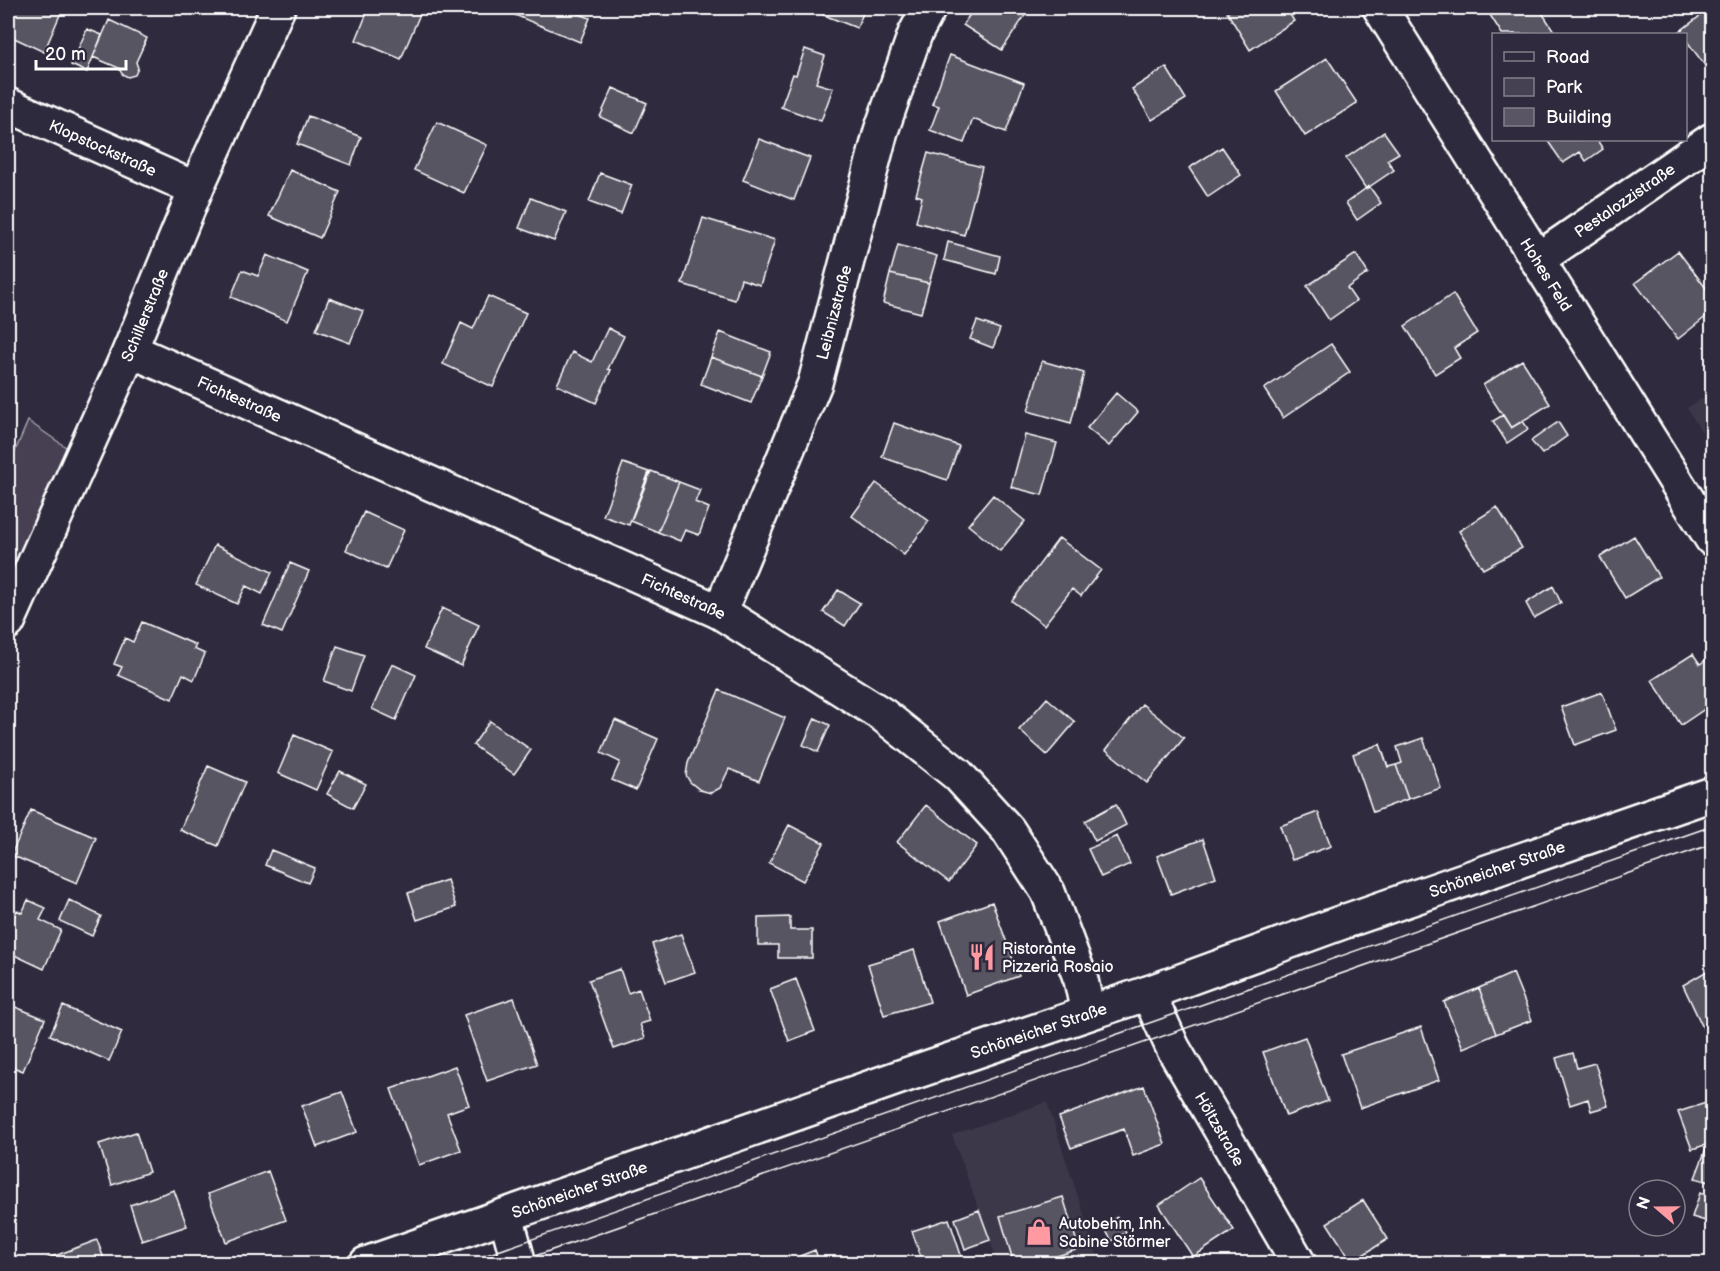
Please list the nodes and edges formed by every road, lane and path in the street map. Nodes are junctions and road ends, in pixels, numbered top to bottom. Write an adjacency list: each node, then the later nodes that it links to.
1 (278, 8): 6 (street, Schillerstraße)
2 (929, 8): 10 (street, Leibnizstraße)
3 (1380, 8): 7 (street, Hohes Feld)
4 (8, 105): 6 (street, Klopstockstraße)
5 (1713, 140): 7 (street, Pestalozzistraße)
6 (196, 189): 8 (street, Schillerstraße)
7 (1537, 260): 9 (street, Hohes Feld)
8 (130, 350): 10 (street, Fichtestraße); 11 (street, Schillerstraße)
9 (1713, 539)
10 (720, 612): 14 (street, Fichtestraße)
11 (8, 622)
12 (1713, 795): 13 (street, Schöneicher Straße)
13 (1148, 993): 14 (street, Schöneicher Straße); 18 (street, Höltzstraße)
14 (1088, 1013): 15 (street, Schöneicher Straße)
15 (506, 1216): 16 (street, Schöneicher Straße); 17 (street)
16 (366, 1263)
17 (519, 1263)
18 (1299, 1263)

